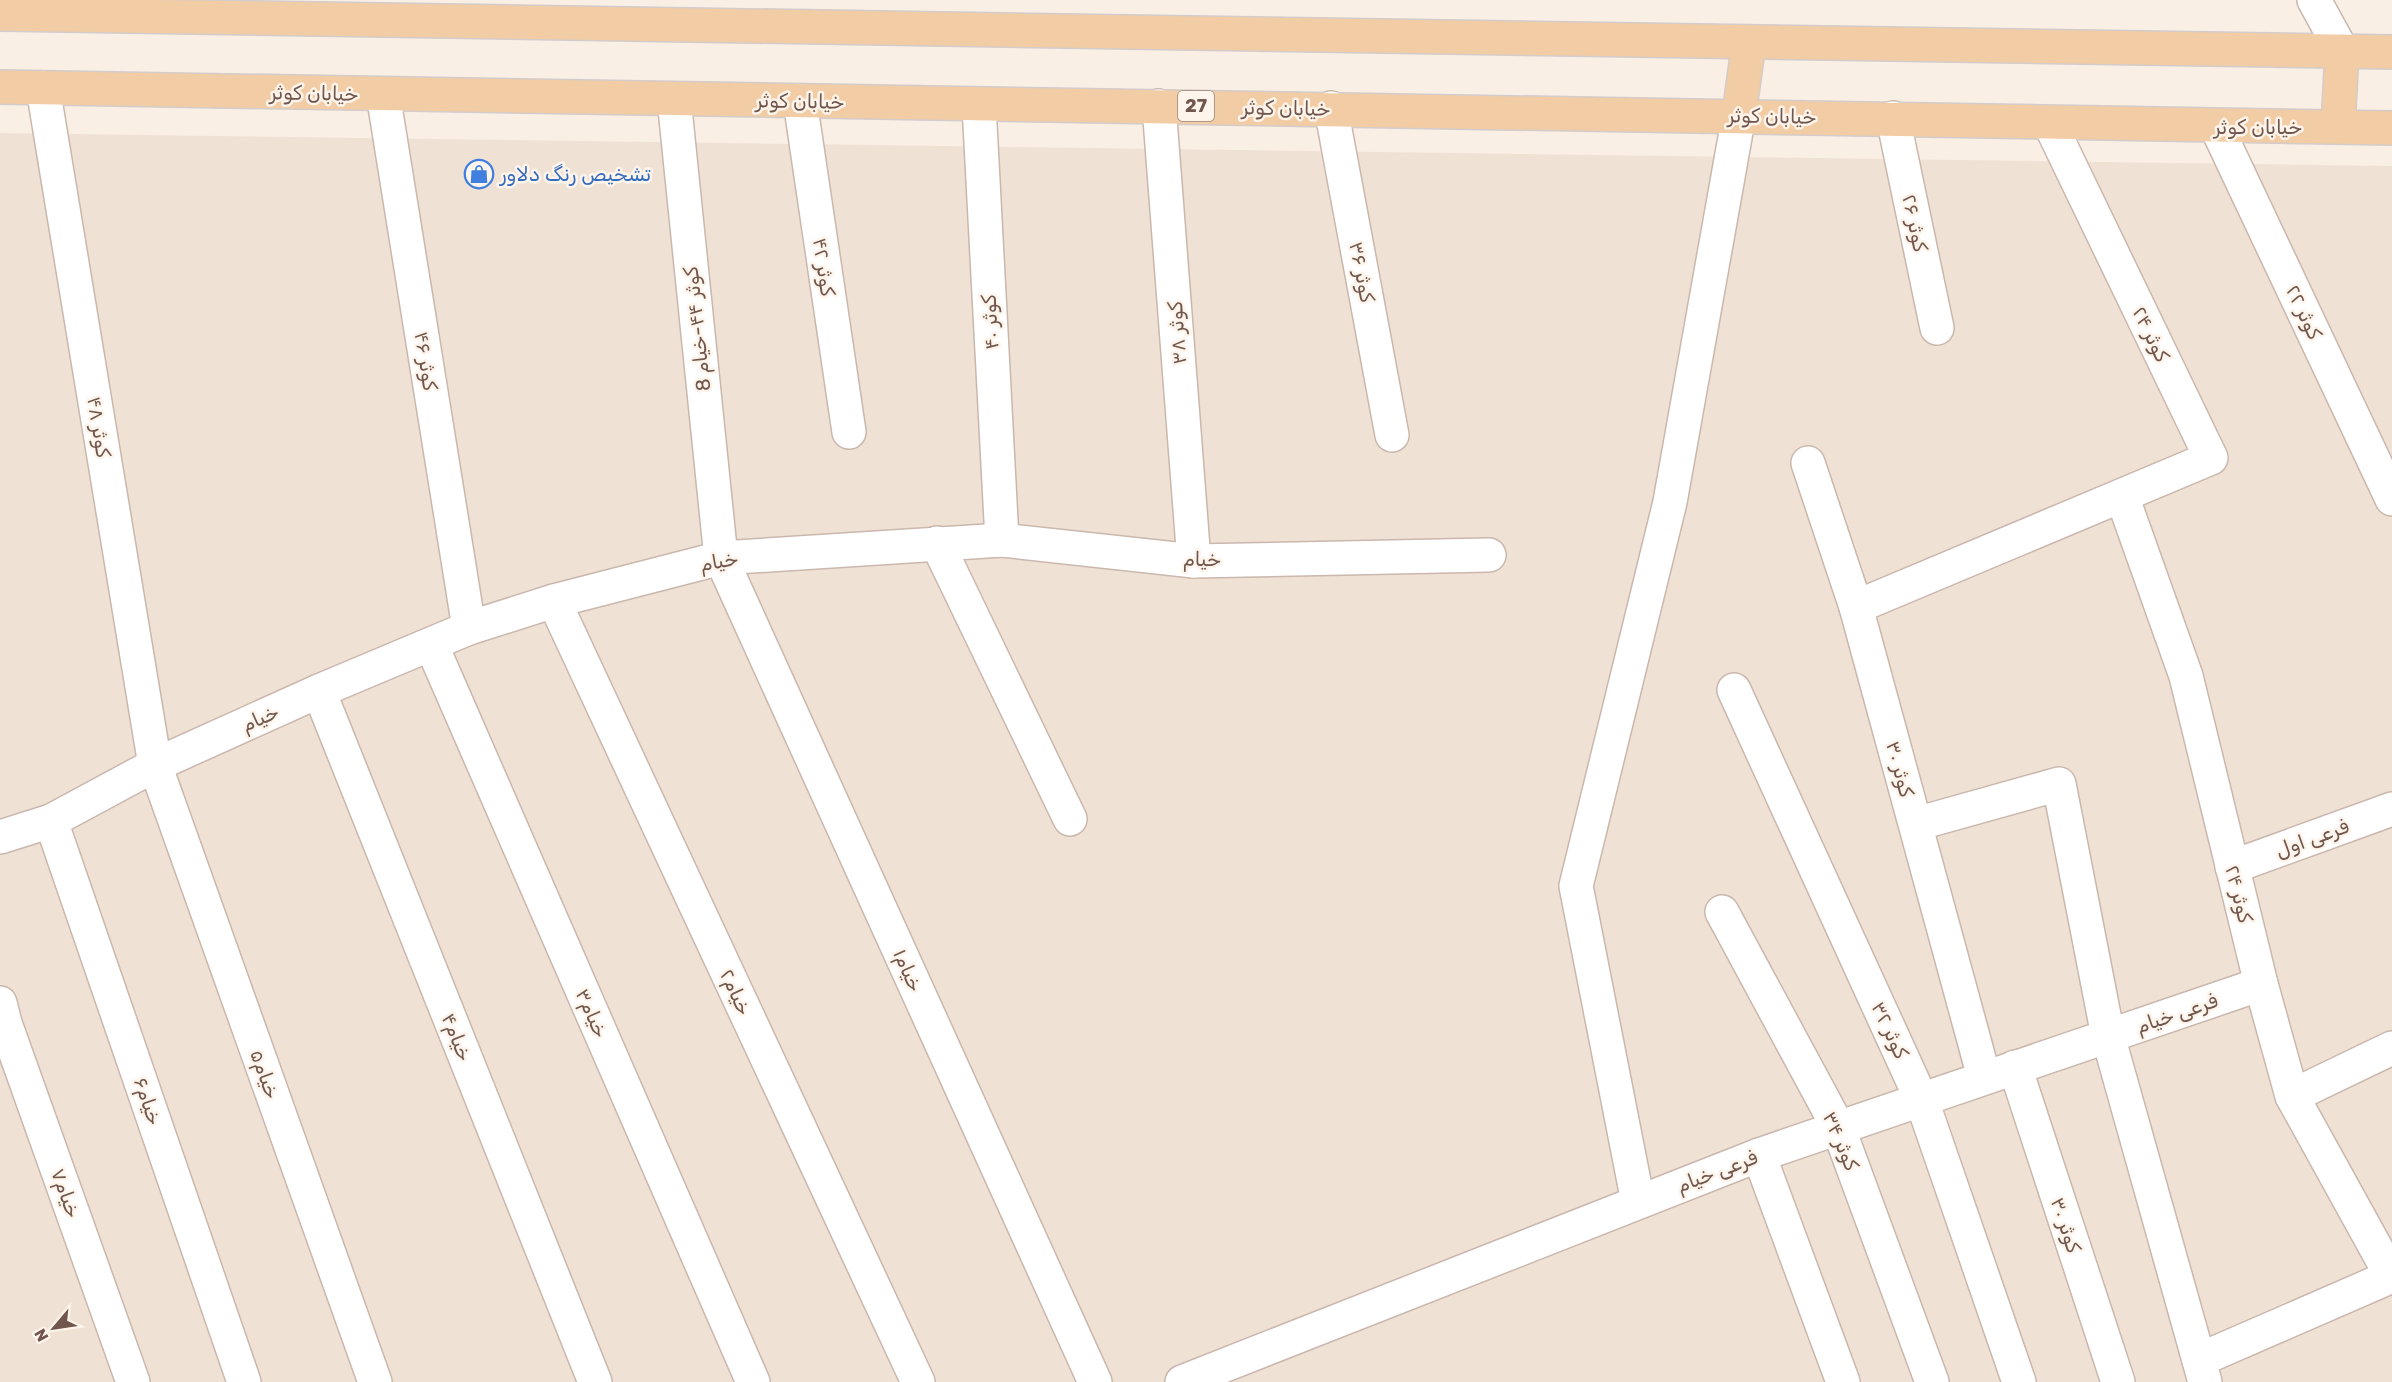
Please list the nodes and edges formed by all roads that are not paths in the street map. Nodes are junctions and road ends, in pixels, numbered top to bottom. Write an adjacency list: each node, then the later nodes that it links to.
1 (2314, 0): 4 (street)
2 (0, 14): 3 (main road)
3 (1749, 42): 4 (main road); 14 (main road)
4 (2342, 51): 5 (main road); 18 (main road)
5 (2392, 52)
6 (0, 87): 7 (main road, خیابان کوثر / 27)
7 (43, 88): 8 (main road, خیابان کوثر / 27); 37 (street, کوثر ۴۸)
8 (383, 94): 9 (main road, خیابان کوثر / 27); 33 (street, کوثر ۴۶)
9 (674, 99): 10 (main road, خیابان کوثر / 27); 29 (street, کوثر ۴۴-خیام 8)
10 (800, 101): 11 (main road, خیابان کوثر / 27); 21 (street, کوثر ۴۲)
11 (978, 105): 12 (main road, خیابان کوثر / 27); 26 (street, کوثر ۴۰)
12 (1159, 106): 13 (main road, خیابان کوثر / 27); 30 (street, کوثر ۳۸)
13 (1332, 108): 14 (main road, خیابان کوثر / 27); 22 (street, کوثر ۳۶)
14 (1739, 115): 15 (main road, خیابان کوثر / 27); 55 (street)
15 (1893, 118): 16 (main road, خیابان کوثر / 27); 20 (street, کوثر ۲۶)
16 (2050, 123): 17 (main road, خیابان کوثر / 27); 24 (street, کوثر ۲۴)
17 (2216, 126): 18 (main road, خیابان کوثر / 27); 25 (street, کوثر ۲۲)
18 (2338, 127): 19 (main road, خیابان کوثر / 27)
19 (2392, 128)
20 (1937, 328)
21 (849, 432)
22 (1392, 435)
23 (1808, 463): 32 (street, کوثر ۳۰)
24 (2122, 495): 32 (street, کوثر ۲۴); 43 (street, کوثر ۲۴)
25 (2392, 499)
26 (1002, 540): 27 (street, خیام); 30 (street, خیام)
27 (937, 543): 29 (street, خیام); 39 (street)
28 (1489, 555): 30 (street, خیام)
29 (721, 558): 31 (street, خیام); 64 (street, خیام۱)
30 (1194, 561)
31 (554, 601): 33 (street, خیام); 63 (street, خیام۲)
32 (1856, 607): 41 (street, کوثر ۳۰)
33 (470, 628): 34 (street, خیام)
34 (431, 644): 36 (street, خیام); 62 (street, خیام۳)
35 (1734, 690): 52 (street, کوثر ۳۲)
36 (319, 691): 37 (street, خیام); 61 (street, خیام۴)
37 (155, 765): 40 (street, خیام); 60 (street, خیام۵)
38 (2392, 808): 43 (street, فرعی اول)
39 (1070, 819)
40 (51, 820): 42 (street, خیام); 59 (street, خیام۶)
41 (1916, 824): 47 (street); 50 (street, کوثر ۳۰)
42 (0, 837)
43 (2232, 867): 45 (street, کوثر ۲۴)
44 (1722, 912): 53 (street, کوثر ۳۴)
45 (2261, 984): 47 (street, فرعی خیام); 51 (street, کوثر ۲۴)
46 (0, 1003): 58 (street, خیام۷)
47 (2108, 1036): 49 (street, فرعی خیام); 57 (street)
48 (2392, 1048): 51 (street)
49 (2015, 1067): 50 (street, فرعی خیام); 69 (street, کوثر ۳۰)
50 (1984, 1077): 52 (street, فرعی خیام)
51 (2292, 1096): 56 (street, کوثر ۲۴)
52 (1922, 1101): 53 (street, فرعی خیام); 68 (street, کوثر ۳۲)
53 (1838, 1127): 54 (street, فرعی خیام); 67 (street, کوثر ۳۴)
54 (1759, 1155): 55 (street, فرعی خیام); 66 (street)
55 (1638, 1202): 65 (street, فرعی خیام)
56 (2392, 1276): 57 (street)
57 (2202, 1371)
58 (133, 1382)
59 (244, 1382)
60 (375, 1382)
61 (595, 1382)
62 (753, 1382)
63 (918, 1382)
64 (1095, 1382)
65 (1185, 1382)
66 (1843, 1382)
67 (1932, 1382)
68 (2019, 1382)
69 (2118, 1382)

